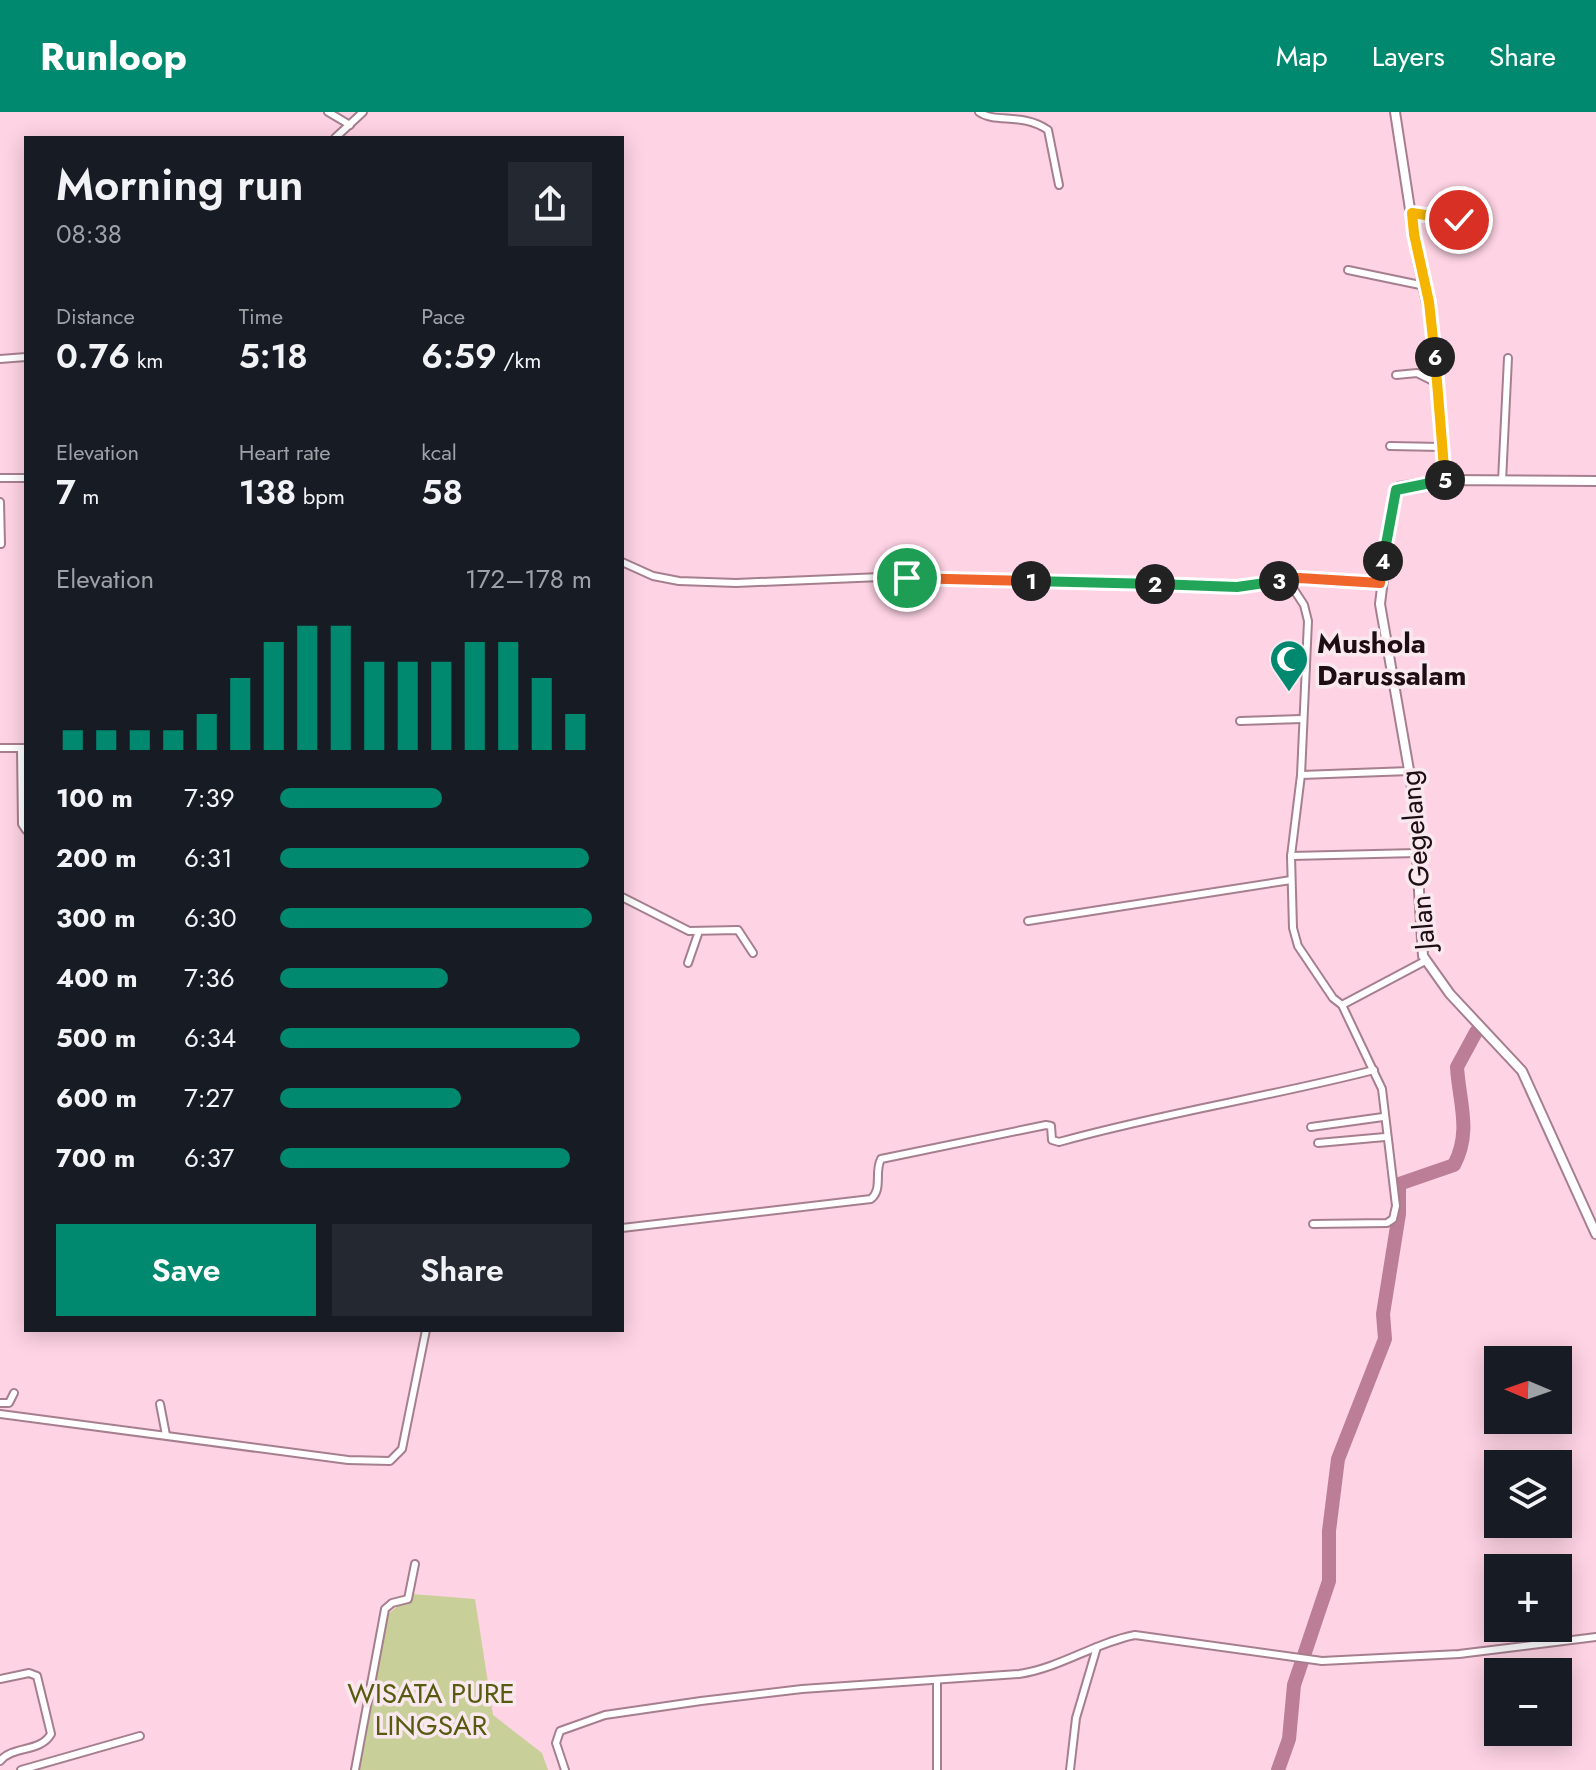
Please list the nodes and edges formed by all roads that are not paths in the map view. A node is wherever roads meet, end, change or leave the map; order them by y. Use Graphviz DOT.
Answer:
graph roads {
  1 [pos="328,112"];
  2 [pos="363,112"];
  3 [pos="979,112"];
  4 [pos="1395,112"];
  5 [pos="350,125"];
  6 [pos="337,136"];
  7 [pos="1059,185"];
  8 [pos="1412,213"];
  9 [pos="1474,224"];
  10 [pos="1348,270"];
  11 [pos="1425,286"];
  12 [pos="24,357"];
  13 [pos="1508,358"];
  14 [pos="0,359"];
  15 [pos="1396,375"];
  16 [pos="1437,383"];
  17 [pos="1390,446"];
  18 [pos="1442,447"];
  19 [pos="0,478"];
  20 [pos="24,478"];
  21 [pos="1445,480"];
  22 [pos="1502,481"];
  23 [pos="1596,481"];
  24 [pos="0,502"];
  25 [pos="1,544"];
  26 [pos="624,563"];
  27 [pos="1287,579"];
  28 [pos="1380,583"];
  29 [pos="1302,719"];
  30 [pos="1240,721"];
  31 [pos="0,748"];
  32 [pos="24,748"];
  33 [pos="1410,771"];
  34 [pos="1301,775"];
  35 [pos="24,827"];
  36 [pos="1417,853"];
  37 [pos="1291,856"];
  38 [pos="1291,880"];
  39 [pos="624,898"];
  40 [pos="1028,921"];
  41 [pos="698,934"];
  42 [pos="753,953"];
  43 [pos="1425,961"];
  44 [pos="688,963"];
  45 [pos="1342,1005"];
  46 [pos="1374,1070"];
  47 [pos="1383,1117"];
  48 [pos="1311,1127"];
  49 [pos="1385,1137"];
  50 [pos="1318,1143"];
  51 [pos="1313,1224"];
  52 [pos="624,1228"];
  53 [pos="1596,1234"];
  54 [pos="426,1332"];
  55 [pos="14,1393"];
  56 [pos="0,1403"];
  57 [pos="160,1404"];
  58 [pos="0,1414"];
  59 [pos="166,1435"];
  60 [pos="415,1564"];
  61 [pos="1596,1637"];
  62 [pos="1097,1647"];
  63 [pos="0,1679"];
  64 [pos="937,1681"];
  65 [pos="140,1736"];
  66 [pos="0,1761"];
  67 [pos="21,1770"];
  68 [pos="355,1770"];
  69 [pos="565,1770"];
  70 [pos="937,1770"];
  71 [pos="1070,1770"];
  1 -- 5 [label="street"];
  2 -- 5 [label="street"];
  3 -- 7 [label="street"];
  4 -- 8 [label="street"];
  5 -- 6 [label="street"];
  8 -- 9 [label="street"];
  8 -- 11 [label="street"];
  10 -- 11 [label="street"];
  11 -- 16 [label="street"];
  12 -- 14 [label="street"];
  13 -- 22 [label="street"];
  15 -- 16 [label="street"];
  16 -- 18 [label="street"];
  17 -- 18 [label="street"];
  18 -- 21 [label="street"];
  19 -- 20 [label="street"];
  21 -- 22 [label="street"];
  21 -- 28 [label="street, Jalan Gegelang"];
  22 -- 23 [label="street"];
  24 -- 25 [label="street"];
  26 -- 27 [label="street"];
  27 -- 28 [label="street"];
  27 -- 29 [label="street"];
  28 -- 33 [label="street, Jalan Gegelang"];
  29 -- 30 [label="street"];
  29 -- 34 [label="street"];
  31 -- 32 [label="street"];
  32 -- 35 [label="street"];
  33 -- 34 [label="street"];
  33 -- 36 [label="street, Jalan Gegelang"];
  34 -- 37 [label="street"];
  36 -- 37 [label="street"];
  36 -- 43 [label="street, Jalan Gegelang"];
  37 -- 38 [label="street"];
  38 -- 40 [label="street"];
  38 -- 45 [label="street"];
  39 -- 41 [label="street"];
  41 -- 42 [label="street"];
  41 -- 44 [label="street"];
  43 -- 45 [label="street"];
  43 -- 53 [label="street, Jalan Gegelang"];
  45 -- 46 [label="street"];
  46 -- 47 [label="street"];
  46 -- 52 [label="street"];
  47 -- 48 [label="street"];
  47 -- 49 [label="street"];
  49 -- 50 [label="street"];
  49 -- 51 [label="street"];
  54 -- 59 [label="street"];
  55 -- 56 [label="street"];
  57 -- 59 [label="street"];
  58 -- 59 [label="street"];
  60 -- 68 [label="street"];
  61 -- 62 [label="street"];
  62 -- 64 [label="street"];
  62 -- 71 [label="street"];
  63 -- 66 [label="street"];
  64 -- 69 [label="street"];
  64 -- 70 [label="street"];
  65 -- 67 [label="street"];
}
